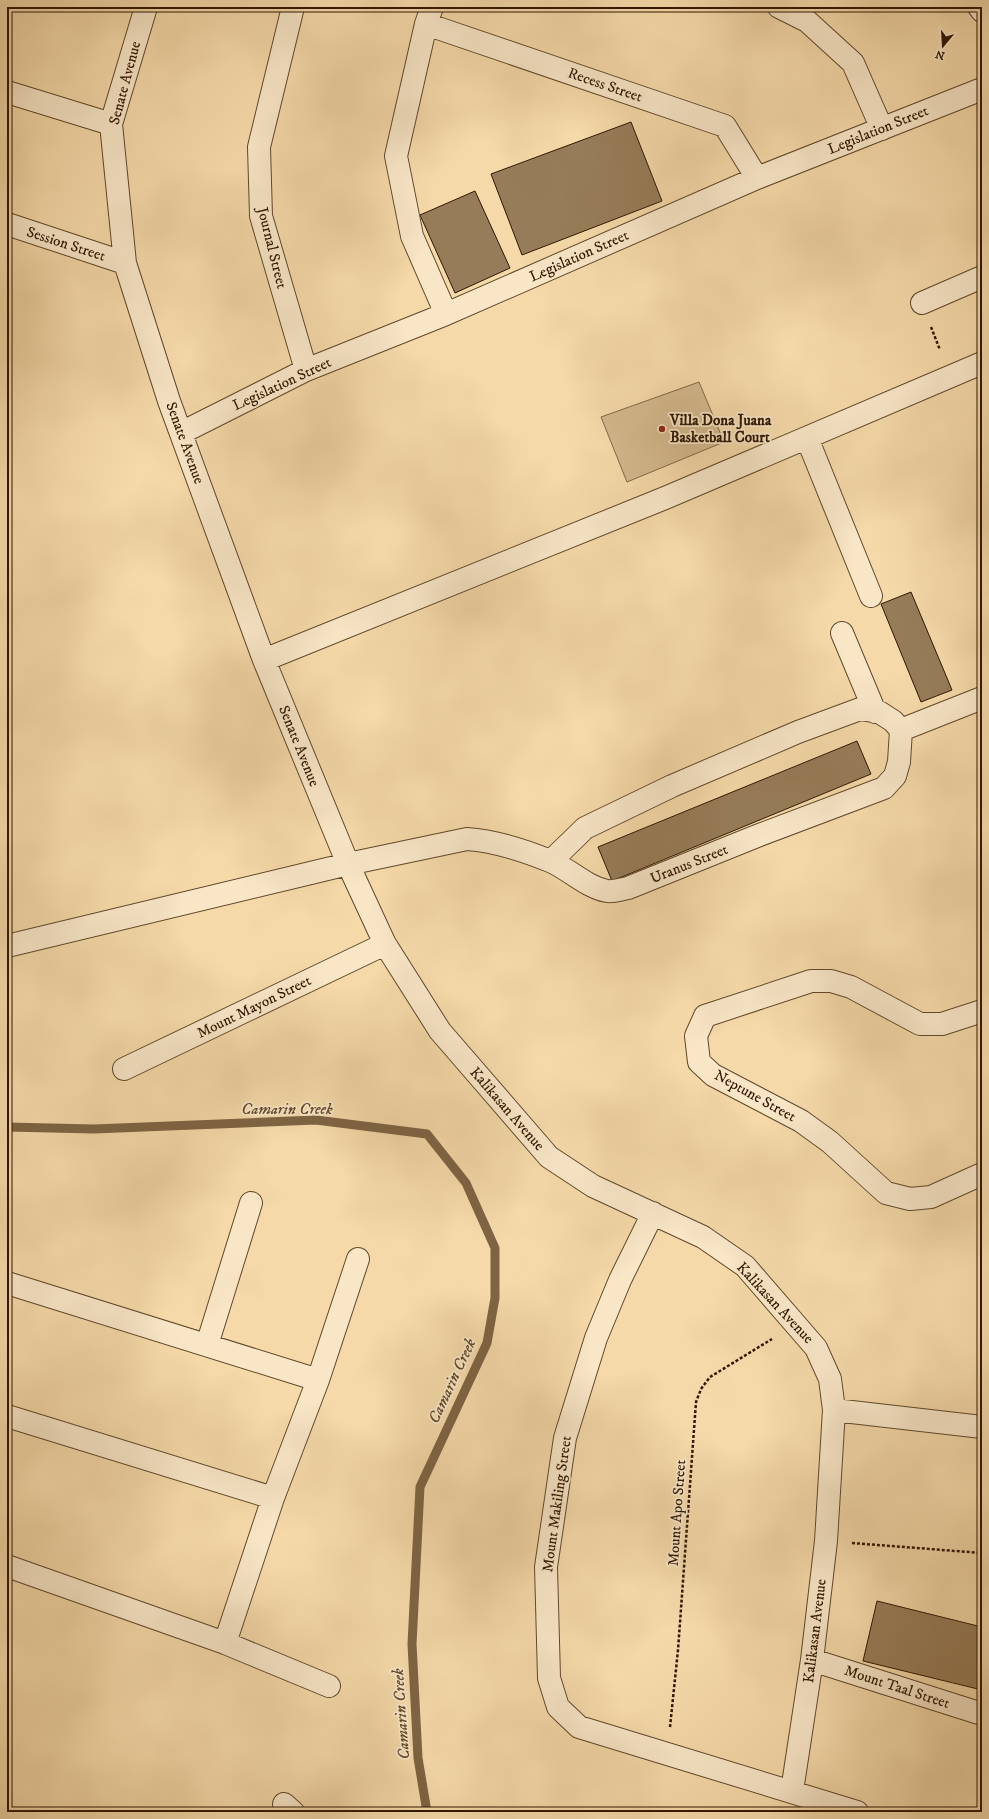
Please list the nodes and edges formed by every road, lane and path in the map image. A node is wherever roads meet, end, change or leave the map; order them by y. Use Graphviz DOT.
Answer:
graph roads {
  1 [pos="293,7"];
  2 [pos="779,7"];
  3 [pos="979,7"];
  4 [pos="142,8"];
  5 [pos="982,11"];
  6 [pos="429,16"];
  7 [pos="982,89"];
  8 [pos="7,92"];
  9 [pos="111,124"];
  10 [pos="882,129"];
  11 [pos="758,178"];
  12 [pos="7,224"];
  13 [pos="126,263"];
  14 [pos="982,277"];
  15 [pos="922,303"];
  16 [pos="446,314"];
  17 [pos="982,363"];
  18 [pos="306,370"];
  19 [pos="950,377"];
  20 [pos="181,433"];
  21 [pos="807,438"];
  22 [pos="871,596"];
  23 [pos="842,633"];
  24 [pos="264,660"];
  25 [pos="982,698"];
  26 [pos="875,712"];
  27 [pos="901,730"];
  28 [pos="551,861"];
  29 [pos="348,864"];
  30 [pos="385,944"];
  31 [pos="7,946"];
  32 [pos="982,1011"];
  33 [pos="124,1069"];
  34 [pos="982,1174"];
  35 [pos="251,1203"];
  36 [pos="653,1213"];
  37 [pos="358,1259"];
  38 [pos="7,1283"];
  39 [pos="796,1325"];
  40 [pos="207,1345"];
  41 [pos="318,1380"];
  42 [pos="834,1410"];
  43 [pos="7,1416"];
  44 [pos="982,1427"];
  45 [pos="273,1498"];
  46 [pos="826,1541"];
  47 [pos="982,1553"];
  48 [pos="7,1566"];
  49 [pos="225,1643"];
  50 [pos="812,1660"];
  51 [pos="329,1686"];
  52 [pos="982,1714"];
  53 [pos="667,1755"];
  54 [pos="792,1791"];
  55 [pos="857,1812"];
  1 -- 18 [label="street, Journal Street"];
  2 -- 10 [label="street"];
  3 -- 5 [label="street"];
  4 -- 9 [label="street, Senate Avenue"];
  6 -- 11 [label="street, Recess Street"];
  6 -- 16 [label="street"];
  7 -- 10 [label="street, Legislation Street"];
  8 -- 9 [label="street"];
  9 -- 13 [label="street, Senate Avenue"];
  10 -- 11 [label="street, Legislation Street"];
  11 -- 16 [label="street, Legislation Street"];
  12 -- 13 [label="street, Session Street"];
  13 -- 20 [label="street, Senate Avenue"];
  14 -- 15 [label="street"];
  15 -- 19 [label="path"];
  16 -- 18 [label="street, Legislation Street"];
  17 -- 19 [label="street"];
  18 -- 20 [label="street, Legislation Street"];
  19 -- 21 [label="street"];
  20 -- 24 [label="street, Senate Avenue"];
  21 -- 22 [label="street"];
  21 -- 24 [label="street"];
  23 -- 26 [label="street"];
  24 -- 29 [label="street, Senate Avenue"];
  25 -- 27 [label="street"];
  26 -- 27 [label="street"];
  26 -- 28 [label="street"];
  27 -- 28 [label="street, Uranus Street"];
  28 -- 29 [label="street, Uranus Street"];
  29 -- 30 [label="street, Kalikasan Avenue"];
  29 -- 31 [label="street, Uranus Street"];
  30 -- 33 [label="street, Mount Mayon Street"];
  30 -- 36 [label="street, Kalikasan Avenue"];
  32 -- 34 [label="street, Neptune Street"];
  35 -- 40 [label="street"];
  36 -- 39 [label="street, Kalikasan Avenue"];
  36 -- 53 [label="street, Mount Makiling Street"];
  37 -- 41 [label="street"];
  38 -- 40 [label="street"];
  39 -- 42 [label="street, Kalikasan Avenue"];
  39 -- 53 [label="path, Mount Apo Street"];
  40 -- 41 [label="street"];
  41 -- 45 [label="street"];
  42 -- 44 [label="street"];
  42 -- 46 [label="street, Kalikasan Avenue"];
  43 -- 45 [label="street"];
  45 -- 49 [label="street"];
  46 -- 47 [label="path"];
  46 -- 50 [label="street, Kalikasan Avenue"];
  48 -- 49 [label="street"];
  49 -- 51 [label="street"];
  50 -- 52 [label="street, Mount Taal Street"];
  50 -- 54 [label="street, Kalikasan Avenue"];
  53 -- 54 [label="street, Mount Makiling Street"];
  54 -- 55 [label="street, Mount Makiling Street"];
}
